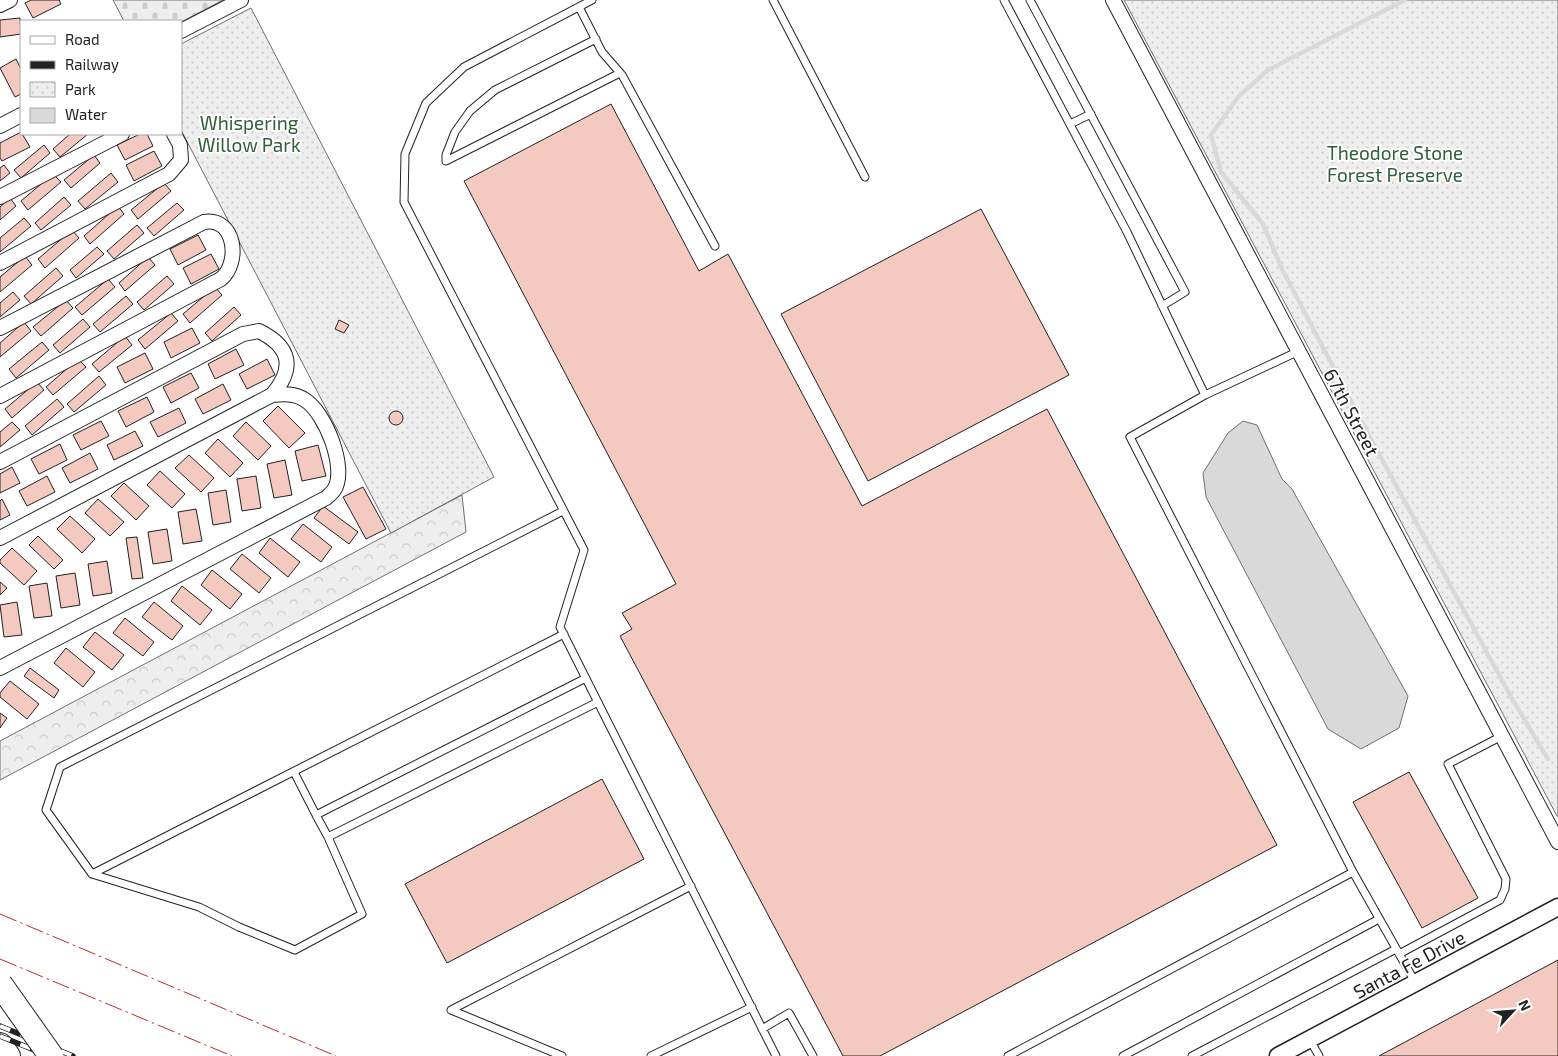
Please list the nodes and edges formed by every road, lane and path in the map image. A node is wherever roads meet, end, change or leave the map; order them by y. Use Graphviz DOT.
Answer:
graph roads {
  1 [pos="10,0"];
  2 [pos="240,0"];
  3 [pos="592,0"];
  4 [pos="772,0"];
  5 [pos="1004,0"];
  6 [pos="1030,0"];
  7 [pos="1113,0"];
  8 [pos="0,5"];
  9 [pos="579,7"];
  10 [pos="182,30"];
  11 [pos="596,39"];
  12 [pos="620,73"];
  13 [pos="1091,114"];
  14 [pos="20,115"];
  15 [pos="1070,124"];
  16 [pos="0,126"];
  17 [pos="120,135"];
  18 [pos="175,135"];
  19 [pos="865,178"];
  20 [pos="0,197"];
  21 [pos="715,246"];
  22 [pos="0,263"];
  23 [pos="1162,306"];
  24 [pos="0,328"];
  25 [pos="1298,351"];
  26 [pos="272,395"];
  27 [pos="1205,395"];
  28 [pos="0,396"];
  29 [pos="0,462"];
  30 [pos="563,510"];
  31 [pos="0,538"];
  32 [pos="564,634"];
  33 [pos="0,668"];
  34 [pos="586,678"];
  35 [pos="598,702"];
  36 [pos="1502,736"];
  37 [pos="294,772"];
  38 [pos="316,815"];
  39 [pos="328,837"];
  40 [pos="1558,842"];
  41 [pos="1353,872"];
  42 [pos="92,874"];
  43 [pos="691,886"];
  44 [pos="1558,907"];
  45 [pos="1379,919"];
  46 [pos="1397,951"];
  47 [pos="1415,983"];
  48 [pos="0,984"];
  49 [pos="752,1007"];
  50 [pos="762,1029"];
  51 [pos="1310,1039"];
  52 [pos="0,1045"];
  53 [pos="8,1056"];
  54 [pos="51,1056"];
  55 [pos="562,1056"];
  56 [pos="651,1056"];
  57 [pos="776,1056"];
  58 [pos="812,1056"];
  59 [pos="1008,1056"];
  60 [pos="1123,1056"];
  61 [pos="1192,1056"];
  62 [pos="1278,1056"];
  63 [pos="1318,1056"];
  1 -- 8 [label="street"];
  2 -- 10 [label="street"];
  3 -- 9 [label="lane"];
  4 -- 19 [label="lane"];
  5 -- 15 [label="lane"];
  6 -- 13 [label="lane"];
  7 -- 25 [label="street, 67th Street"];
  9 -- 11 [label="lane"];
  9 -- 30 [label="lane"];
  11 -- 12 [label="lane"];
  11 -- 12 [label="lane"];
  12 -- 21 [label="lane"];
  13 -- 15 [label="lane"];
  13 -- 23 [label="lane"];
  14 -- 16 [label="street"];
  15 -- 23 [label="lane"];
  17 -- 20 [label="street"];
  18 -- 22 [label="street"];
  23 -- 27 [label="lane"];
  24 -- 28 [label="street"];
  25 -- 27 [label="lane"];
  25 -- 36 [label="street, 67th Street"];
  26 -- 29 [label="street"];
  26 -- 31 [label="street"];
  26 -- 33 [label="street"];
  27 -- 41 [label="lane"];
  30 -- 32 [label="lane"];
  30 -- 42 [label="lane"];
  32 -- 34 [label="lane"];
  32 -- 37 [label="lane"];
  34 -- 35 [label="lane"];
  34 -- 38 [label="lane"];
  35 -- 39 [label="lane"];
  35 -- 43 [label="lane"];
  36 -- 40 [label="street, 67th Street"];
  36 -- 46 [label="lane"];
  37 -- 38 [label="lane"];
  37 -- 42 [label="lane"];
  38 -- 39 [label="lane"];
  39 -- 42 [label="lane"];
  41 -- 45 [label="lane"];
  41 -- 59 [label="lane"];
  43 -- 49 [label="lane"];
  43 -- 55 [label="lane"];
  44 -- 47 [label="street, Santa Fe Drive"];
  45 -- 46 [label="lane"];
  45 -- 60 [label="lane"];
  46 -- 47 [label="lane"];
  46 -- 61 [label="lane"];
  47 -- 51 [label="street, Santa Fe Drive"];
  48 -- 54 [label="highway, bridge"];
  49 -- 50 [label="lane"];
  49 -- 56 [label="lane"];
  50 -- 57 [label="lane"];
  50 -- 58 [label="lane"];
  51 -- 62 [label="street, Santa Fe Drive"];
  51 -- 63 [label="lane"];
  52 -- 53 [label="highway"];
}
